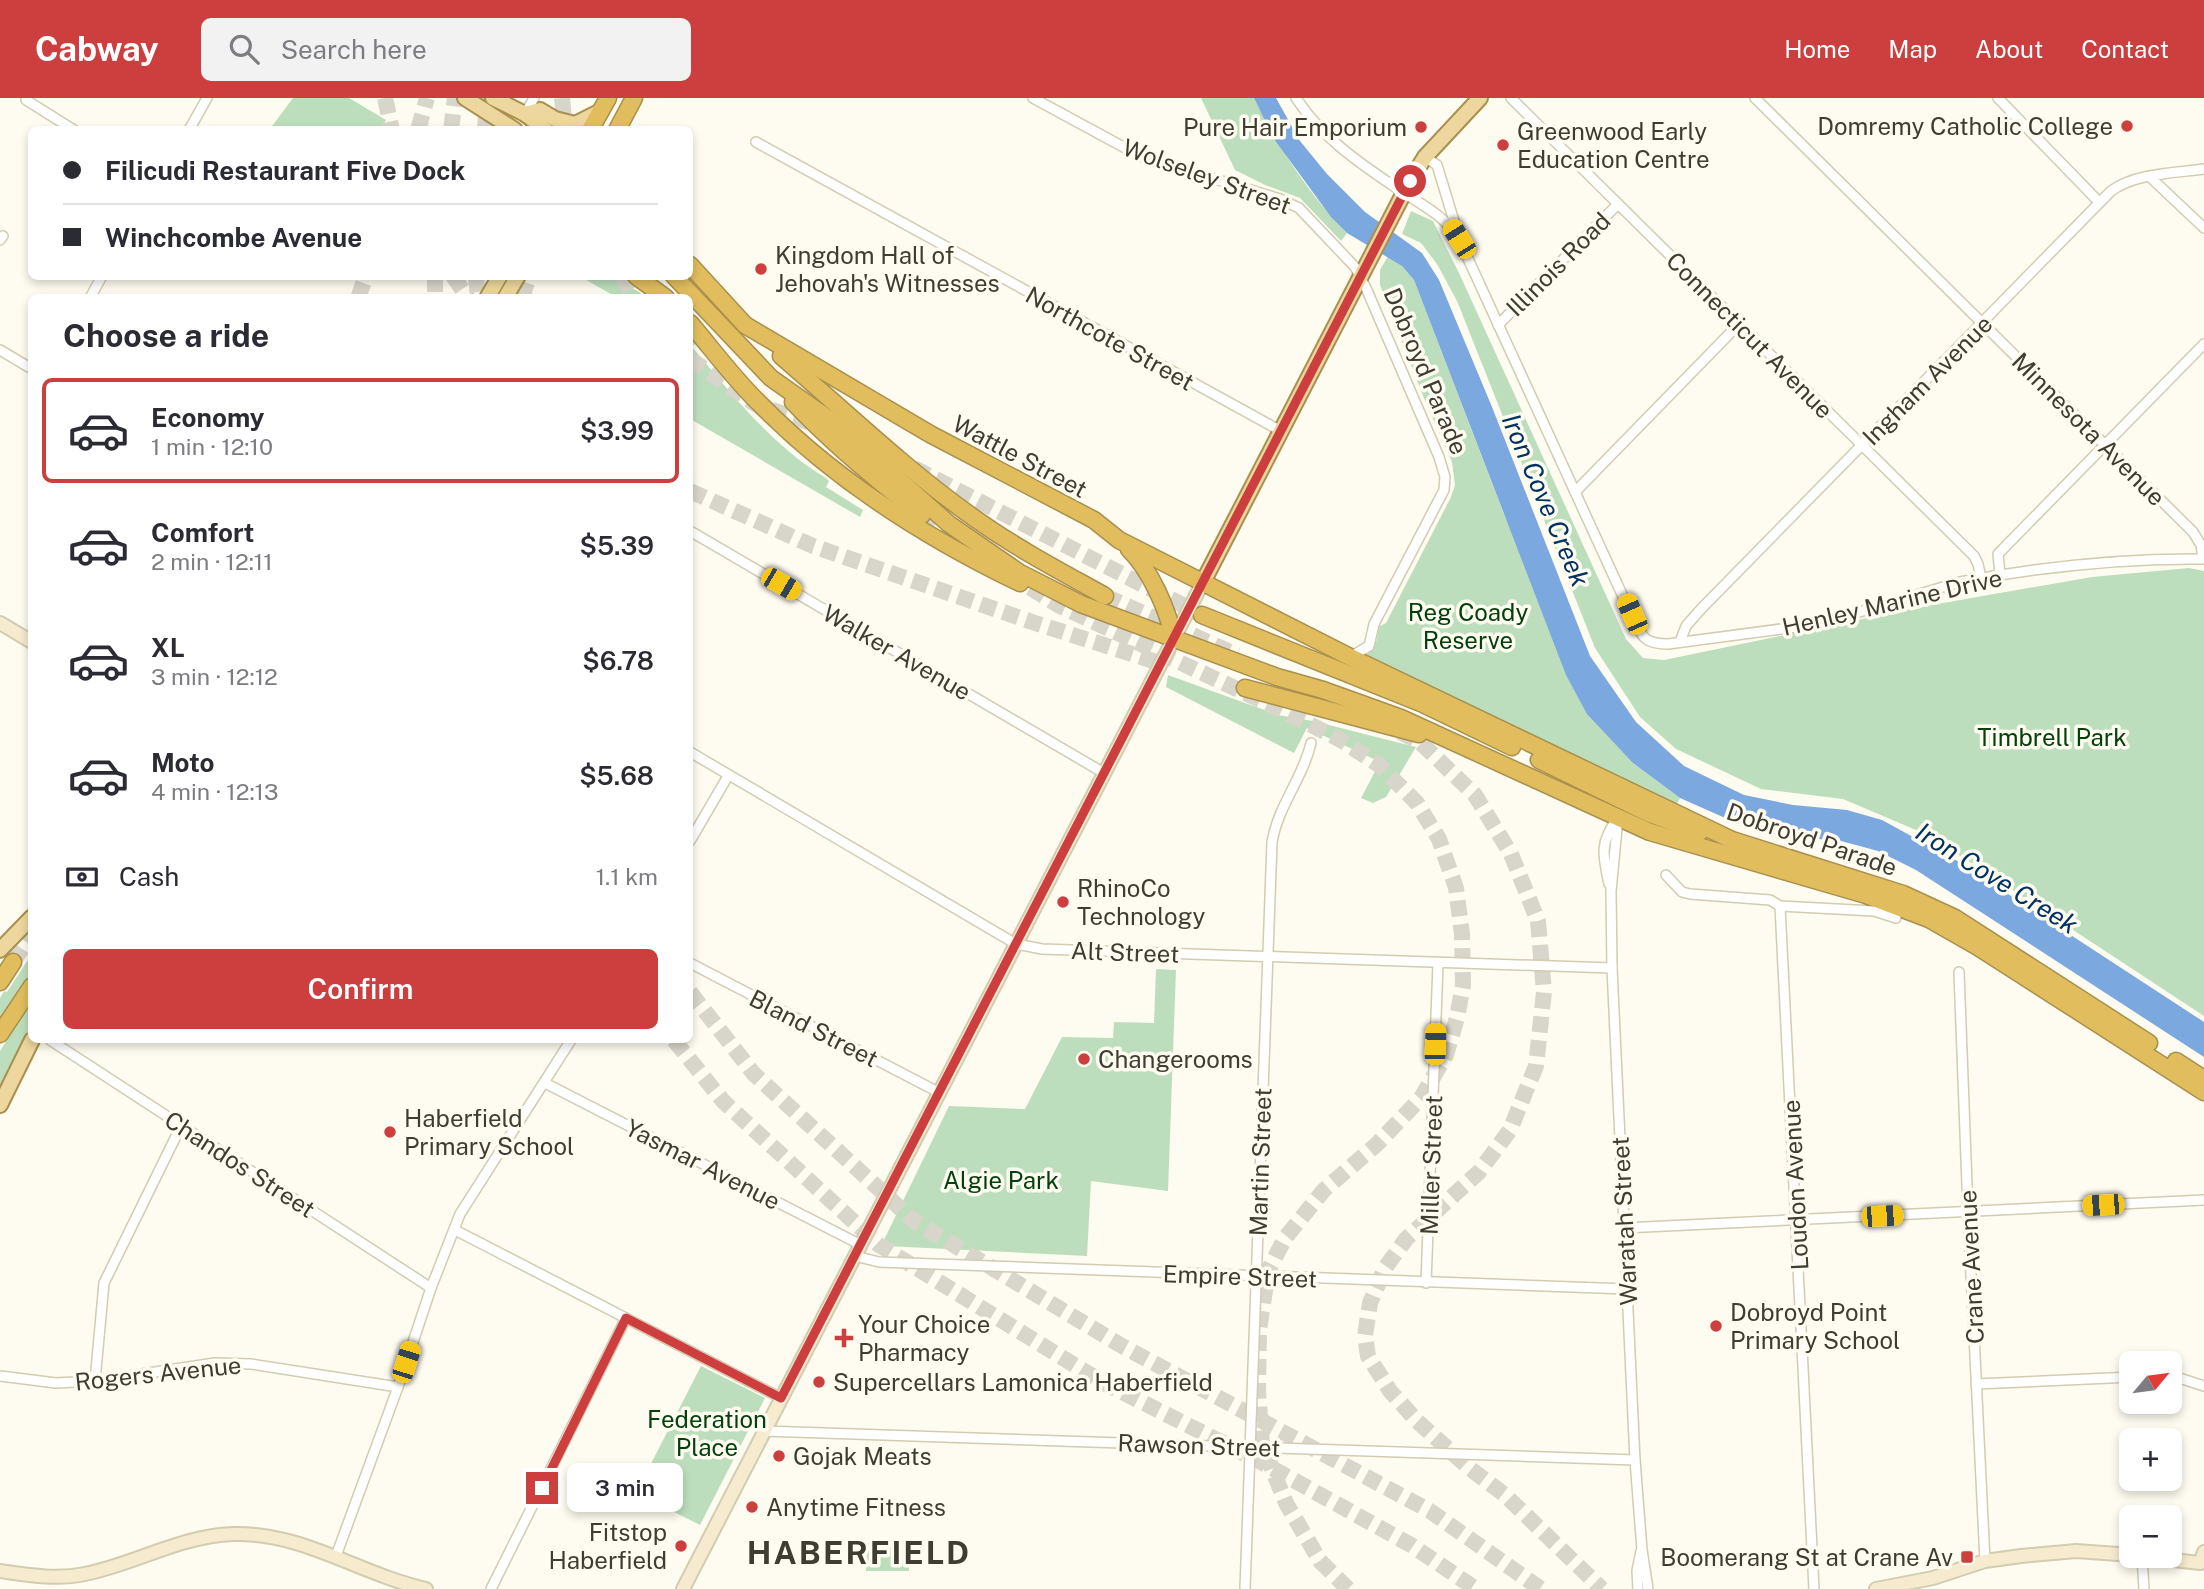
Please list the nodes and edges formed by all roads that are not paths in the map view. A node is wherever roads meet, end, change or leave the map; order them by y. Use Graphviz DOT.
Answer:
graph roads {
  1 [pos="207,98"];
  2 [pos="465,98"];
  3 [pos="493,98"];
  4 [pos="534,98"];
  5 [pos="634,98"];
  6 [pos="1033,98"];
  7 [pos="1296,98"];
  8 [pos="1511,98"];
  9 [pos="1755,98"];
  10 [pos="1998,98"];
  11 [pos="26,100"];
  12 [pos="1472,101"];
  13 [pos="604,105"];
  14 [pos="525,114"];
  15 [pos="68,126"];
  16 [pos="191,126"];
  17 [pos="508,126"];
  18 [pos="541,126"];
  19 [pos="592,126"];
  20 [pos="616,126"];
  21 [pos="756,142"];
  22 [pos="1425,157"];
  23 [pos="2204,169"];
  24 [pos="2150,177"];
  25 [pos="1404,193"];
  26 [pos="2099,202"];
  27 [pos="1618,204"];
  28 [pos="2204,228"];
  29 [pos="1459,239"];
  30 [pos="693,268"];
  31 [pos="1361,278"];
  32 [pos="641,280"];
  33 [pos="678,280"];
  34 [pos="661,294"];
  35 [pos="691,294"];
  36 [pos="693,296"];
  37 [pos="1983,323"];
  38 [pos="1739,324"];
  39 [pos="745,325"];
  40 [pos="1498,325"];
  41 [pos="693,327"];
  42 [pos="2204,345"];
  43 [pos="0,350"];
  44 [pos="28,367"];
  45 [pos="771,379"];
  46 [pos="1281,431"];
  47 [pos="1862,445"];
  48 [pos="2106,445"];
  49 [pos="1575,492"];
  50 [pos="922,515"];
  51 [pos="693,533"];
  52 [pos="1119,540"];
  53 [pos="2203,559"];
  54 [pos="2000,575"];
  55 [pos="1981,578"];
  56 [pos="1202,584"];
  57 [pos="1105,596"];
  58 [pos="1069,599"];
  59 [pos="1202,615"];
  60 [pos="0,623"];
  61 [pos="1174,638"];
  62 [pos="28,640"];
  63 [pos="1679,642"];
  64 [pos="1350,657"];
  65 [pos="1245,688"];
  66 [pos="1311,743"];
  67 [pos="1475,751"];
  68 [pos="693,754"];
  69 [pos="1104,773"];
  70 [pos="728,776"];
  71 [pos="1626,796"];
  72 [pos="1618,818"];
  73 [pos="693,836"];
  74 [pos="1666,875"];
  75 [pos="1780,906"];
  76 [pos="1896,918"];
  77 [pos="28,921"];
  78 [pos="1016,944"];
  79 [pos="0,950"];
  80 [pos="1268,957"];
  81 [pos="13,962"];
  82 [pos="1438,964"];
  83 [pos="693,965"];
  84 [pos="1612,968"];
  85 [pos="1959,972"];
  86 [pos="0,982"];
  87 [pos="28,992"];
  88 [pos="0,1034"];
  89 [pos="31,1043"];
  90 [pos="55,1043"];
  91 [pos="569,1043"];
  92 [pos="2204,1079"];
  93 [pos="545,1083"];
  94 [pos="2204,1092"];
  95 [pos="940,1093"];
  96 [pos="0,1105"];
  97 [pos="181,1126"];
  98 [pos="2204,1200"];
  99 [pos="1968,1212"];
  100 [pos="1797,1220"];
  101 [pos="1624,1228"];
  102 [pos="454,1230"];
  103 [pos="858,1250"];
  104 [pos="1256,1276"];
  105 [pos="1426,1283"];
  106 [pos="431,1288"];
  107 [pos="1627,1289"];
  108 [pos="626,1318"];
  109 [pos="0,1376"];
  110 [pos="2119,1378"];
  111 [pos="2182,1379"];
  112 [pos="95,1381"];
  113 [pos="1976,1384"];
  114 [pos="2204,1385"];
  115 [pos="398,1387"];
  116 [pos="781,1398"];
  117 [pos="764,1431"];
  118 [pos="1250,1447"];
  119 [pos="1635,1460"];
  120 [pos="1642,1550"];
  121 [pos="2119,1554"];
  122 [pos="336,1556"];
  123 [pos="2182,1559"];
  124 [pos="2203,1560"];
  125 [pos="1985,1561"];
  126 [pos="2141,1568"];
  127 [pos="0,1571"];
  128 [pos="426,1589"];
  129 [pos="491,1589"];
  130 [pos="683,1589"];
  131 [pos="1245,1589"];
  132 [pos="1638,1589"];
  133 [pos="1648,1589"];
  134 [pos="1814,1589"];
  135 [pos="1876,1589"];
  136 [pos="2144,1589"];
  1 -- 16 [label="street"];
  2 -- 17 [label="main road"];
  3 -- 14 [label="main road"];
  4 -- 14 [label="street"];
  5 -- 20 [label="highway"];
  6 -- 31 [label="street, Wolseley Street"];
  7 -- 25 [label="street, Henley Marine Drive"];
  8 -- 27 [label="street, Connecticut Avenue"];
  9 -- 37 [label="street, Minnesota Avenue"];
  10 -- 26 [label="street"];
  11 -- 15 [label="street"];
  12 -- 22 [label="main road"];
  13 -- 14 [label="main road"];
  13 -- 19 [label="highway"];
  14 -- 18 [label="main road"];
  21 -- 46 [label="street, Northcote Street"];
  22 -- 25 [label="main road"];
  22 -- 29 [label="street, Henley Marine Drive"];
  23 -- 24 [label="street, Ingham Avenue"];
  24 -- 26 [label="street, Ingham Avenue"];
  24 -- 28 [label="street"];
  25 -- 29 [label="street, Henley Marine Drive"];
  25 -- 31 [label="main road"];
  26 -- 37 [label="street, Ingham Avenue"];
  27 -- 38 [label="street, Connecticut Avenue"];
  27 -- 40 [label="street, Illinois Road"];
  29 -- 40 [label="street, Henley Marine Drive"];
  30 -- 39 [label="highway, Wattle Street"];
  31 -- 46 [label="main road"];
  31 -- 64 [label="street, Dobroyd Parade"];
  32 -- 34 [label="highway"];
  33 -- 35 [label="highway"];
  36 -- 45 [label="highway"];
  37 -- 47 [label="street, Ingham Avenue"];
  37 -- 48 [label="street, Minnesota Avenue"];
  38 -- 47 [label="street, Connecticut Avenue"];
  38 -- 49 [label="street"];
  39 -- 52 [label="highway, Wattle Street"];
  39 -- 57 [label="highway"];
  40 -- 49 [label="street, Henley Marine Drive"];
  41 -- 58 [label="highway"];
  42 -- 48 [label="street"];
  43 -- 44 [label="street"];
  45 -- 50 [label="highway"];
  45 -- 58 [label="highway"];
  46 -- 56 [label="main road"];
  47 -- 55 [label="street, Connecticut Avenue"];
  47 -- 63 [label="street, Ingham Avenue"];
  48 -- 53 [label="street, Minnesota Avenue"];
  48 -- 54 [label="street"];
  49 -- 63 [label="street, Henley Marine Drive"];
  51 -- 69 [label="street, Walker Avenue"];
  52 -- 56 [label="highway, Wattle Street"];
  52 -- 61 [label="highway"];
  53 -- 54 [label="street, Henley Marine Drive"];
  54 -- 55 [label="street, Henley Marine Drive"];
  55 -- 63 [label="street, Henley Marine Drive"];
  56 -- 61 [label="main road"];
  56 -- 64 [label="highway, Wattle Street"];
  58 -- 61 [label="highway"];
  59 -- 71 [label="highway"];
  60 -- 62 [label="main road"];
  61 -- 67 [label="highway, Dobroyd Parade"];
  61 -- 69 [label="main road"];
  64 -- 71 [label="highway, Dobroyd Parade"];
  65 -- 67 [label="highway"];
  66 -- 80 [label="street, Martin Street"];
  67 -- 72 [label="highway, Dobroyd Parade"];
  68 -- 70 [label="street, Alt Street"];
  69 -- 78 [label="main road"];
  70 -- 73 [label="street"];
  70 -- 78 [label="street, Alt Street"];
  71 -- 72 [label="street, Waratah Street"];
  71 -- 92 [label="highway, Dobroyd Parade"];
  72 -- 84 [label="street, Waratah Street"];
  72 -- 94 [label="highway, Dobroyd Parade"];
  74 -- 75 [label="street, Dobroyd Parade"];
  75 -- 76 [label="street, Dobroyd Parade"];
  75 -- 100 [label="street, Loudon Avenue"];
  77 -- 79 [label="main road"];
  78 -- 80 [label="street, Alt Street"];
  78 -- 95 [label="main road"];
  80 -- 82 [label="street, Alt Street"];
  80 -- 104 [label="street, Martin Street"];
  81 -- 86 [label="highway"];
  82 -- 84 [label="street, Alt Street"];
  82 -- 105 [label="street, Miller Street"];
  83 -- 95 [label="street, Bland Street"];
  84 -- 101 [label="street, Waratah Street"];
  85 -- 99 [label="street, Crane Avenue"];
  87 -- 88 [label="highway"];
  89 -- 96 [label="main road"];
  90 -- 97 [label="street, Chandos Street"];
  91 -- 93 [label="street"];
  93 -- 102 [label="street"];
  93 -- 103 [label="street, Yasmar Avenue"];
  95 -- 103 [label="main road"];
  97 -- 106 [label="street, Chandos Street"];
  97 -- 112 [label="street"];
  98 -- 99 [label="street"];
  99 -- 100 [label="street"];
  99 -- 113 [label="street, Crane Avenue"];
  100 -- 101 [label="street"];
  100 -- 134 [label="street, Loudon Avenue"];
  101 -- 107 [label="street, Waratah Street"];
  102 -- 106 [label="street"];
  102 -- 108 [label="street"];
  103 -- 104 [label="street, Empire Street"];
  103 -- 116 [label="main road"];
  104 -- 105 [label="street, Empire Street"];
  104 -- 118 [label="street, Martin Street"];
  105 -- 107 [label="street, Empire Street"];
  106 -- 115 [label="street"];
  107 -- 119 [label="street, Waratah Street"];
  108 -- 116 [label="street"];
  108 -- 129 [label="street"];
  109 -- 112 [label="street, Rogers Avenue"];
  110 -- 113 [label="street"];
  111 -- 114 [label="street"];
  112 -- 115 [label="street, Rogers Avenue"];
  113 -- 125 [label="street, Crane Avenue"];
  115 -- 122 [label="street"];
  116 -- 117 [label="main road"];
  117 -- 118 [label="street, Rawson Street"];
  117 -- 130 [label="main road"];
  118 -- 119 [label="street, Rawson Street"];
  118 -- 131 [label="street, Martin Street"];
  119 -- 120 [label="street, Waratah Street"];
  120 -- 132 [label="street, Waratah Street"];
  120 -- 133 [label="street, Waratah Street"];
  121 -- 125 [label="main road"];
  122 -- 127 [label="main road"];
  122 -- 128 [label="main road"];
  123 -- 124 [label="main road"];
  125 -- 135 [label="main road"];
  126 -- 136 [label="street"];
}
